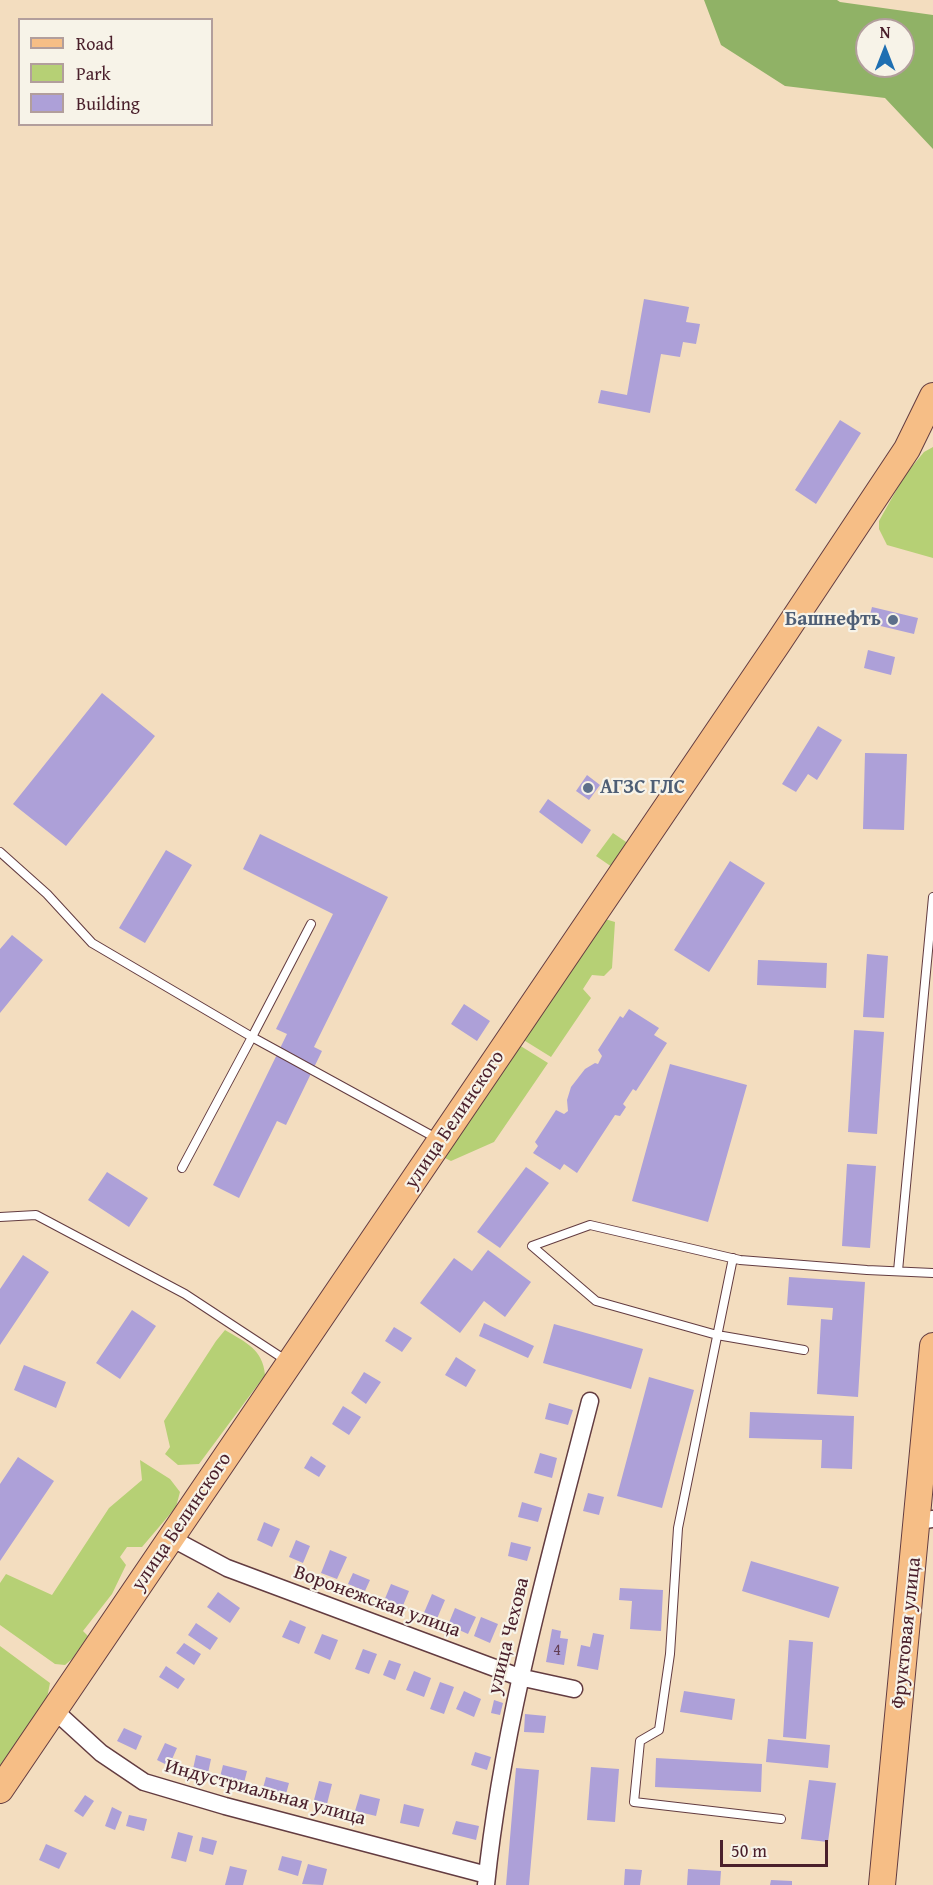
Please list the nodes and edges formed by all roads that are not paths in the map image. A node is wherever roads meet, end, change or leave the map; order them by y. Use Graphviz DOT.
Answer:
graph roads {
  1 [pos="933,396"];
  2 [pos="924,437"];
  3 [pos="0,852"];
  4 [pos="933,897"];
  5 [pos="311,924"];
  6 [pos="252,1037"];
  7 [pos="441,1140"];
  8 [pos="182,1168"];
  9 [pos="0,1217"];
  10 [pos="733,1258"];
  11 [pos="898,1271"];
  12 [pos="933,1273"];
  13 [pos="717,1335"];
  14 [pos="933,1346"];
  15 [pos="804,1350"];
  16 [pos="290,1363"];
  17 [pos="590,1401"];
  18 [pos="929,1452"];
  19 [pos="925,1520"];
  20 [pos="171,1538"];
  21 [pos="519,1677"];
  22 [pos="574,1689"];
  23 [pos="54,1710"];
  24 [pos="0,1790"];
  25 [pos="781,1819"];
  26 [pos="486,1880"];
  27 [pos="882,1885"];
  1 -- 2 [label="main road, улица Белинского"];
  2 -- 7 [label="main road, улица Белинского"];
  3 -- 6 [label="lane"];
  4 -- 11 [label="lane"];
  5 -- 6 [label="lane"];
  6 -- 7 [label="lane"];
  6 -- 8 [label="lane"];
  7 -- 16 [label="main road, улица Белинского"];
  9 -- 16 [label="lane"];
  10 -- 11 [label="lane"];
  10 -- 13 [label="lane"];
  10 -- 13 [label="lane"];
  11 -- 12 [label="lane"];
  13 -- 15 [label="lane"];
  13 -- 25 [label="lane"];
  14 -- 18 [label="main road, Фруктовая улица"];
  16 -- 20 [label="main road, улица Белинского"];
  17 -- 21 [label="street, улица Чехова"];
  18 -- 19 [label="main road, Фруктовая улица"];
  19 -- 27 [label="main road, Фруктовая улица"];
  20 -- 21 [label="street, Воронежская улица"];
  20 -- 23 [label="main road, улица Белинского"];
  21 -- 22 [label="street, Воронежская улица"];
  21 -- 26 [label="street, улица Чехова"];
  23 -- 24 [label="main road, улица Белинского"];
  23 -- 26 [label="street, Индустриальная улица"];
}
